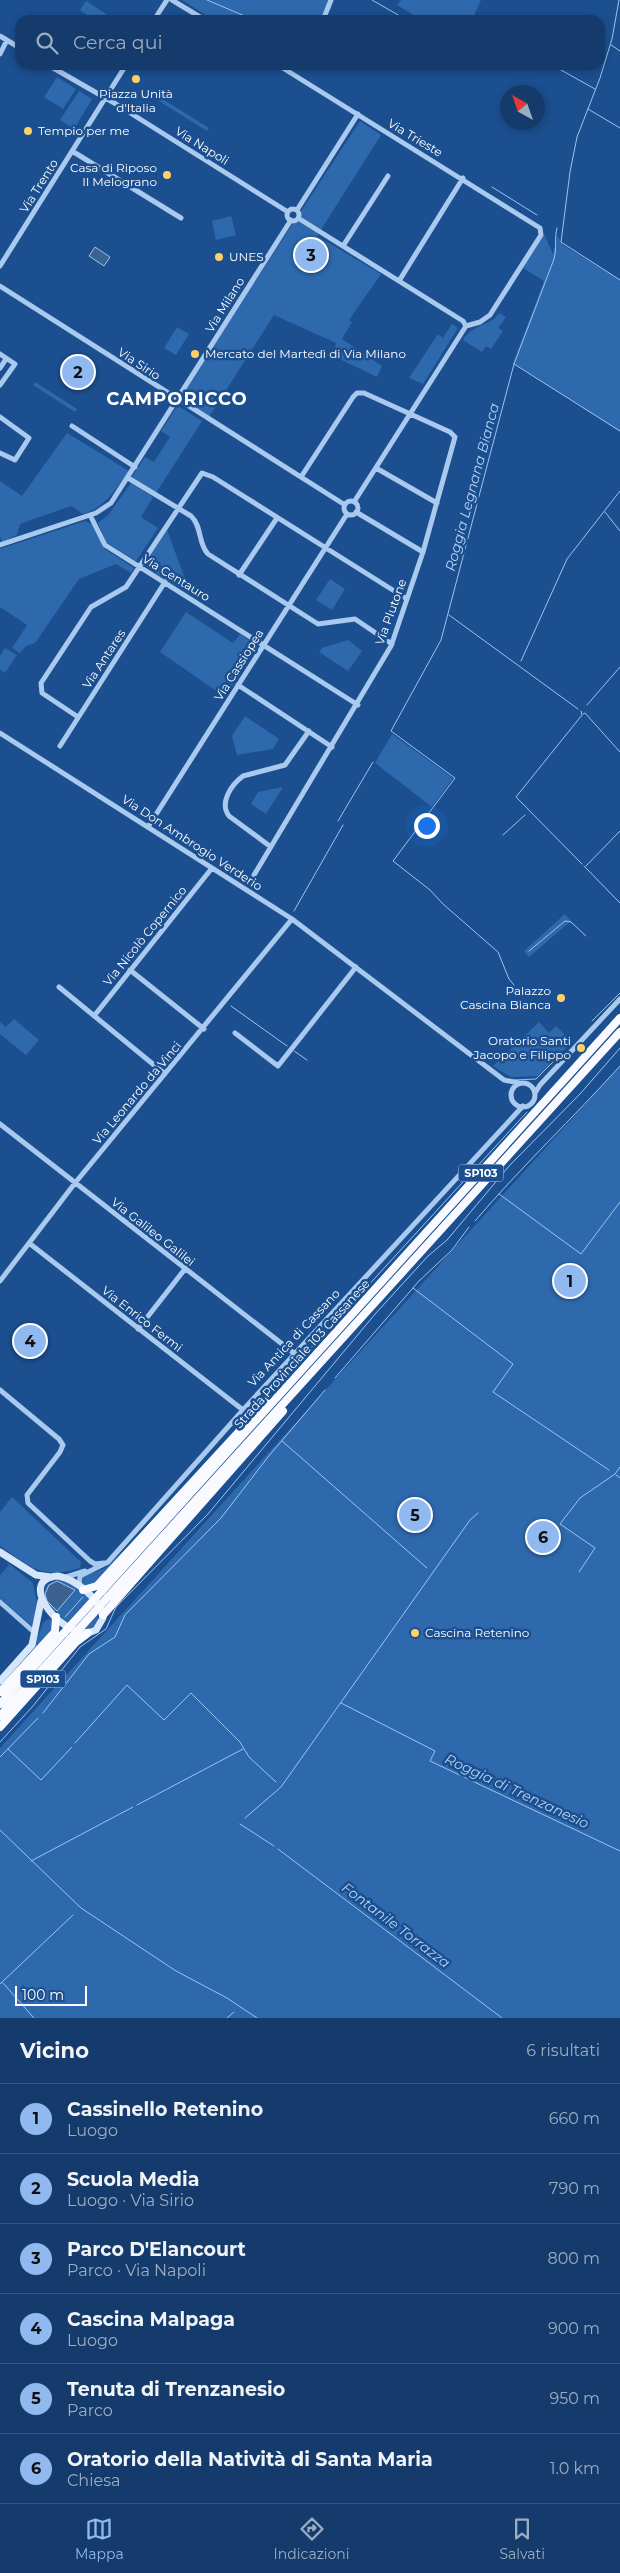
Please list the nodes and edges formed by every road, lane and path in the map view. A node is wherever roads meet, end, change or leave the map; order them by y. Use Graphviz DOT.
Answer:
graph roads {
  1 [pos="167,0"];
  2 [pos="172,0"];
  3 [pos="331,0"];
  4 [pos="157,15"];
  5 [pos="196,15"];
  6 [pos="325,15"];
  7 [pos="0,36"];
  8 [pos="7,40"];
  9 [pos="15,45"];
  10 [pos="0,54"];
  11 [pos="56,70"];
  12 [pos="123,70"];
  13 [pos="286,70"];
  14 [pos="104,98"];
  15 [pos="358,114"];
  16 [pos="72,151"];
  17 [pos="388,176"];
  18 [pos="463,178"];
  19 [pos="297,210"];
  20 [pos="288,212"];
  21 [pos="181,218"];
  22 [pos="298,218"];
  23 [pos="290,220"];
  24 [pos="343,246"];
  25 [pos="0,266"];
  26 [pos="399,281"];
  27 [pos="0,286"];
  28 [pos="466,326"];
  29 [pos="0,354"];
  30 [pos="6,358"];
  31 [pos="0,368"];
  32 [pos="0,385"];
  33 [pos="177,400"];
  34 [pos="410,414"];
  35 [pos="0,417"];
  36 [pos="72,426"];
  37 [pos="0,453"];
  38 [pos="135,467"];
  39 [pos="376,468"];
  40 [pos="301,477"];
  41 [pos="128,478"];
  42 [pos="354,502"];
  43 [pos="437,503"];
  44 [pos="345,504"];
  45 [pos="178,508"];
  46 [pos="356,512"];
  47 [pos="347,514"];
  48 [pos="90,515"];
  49 [pos="277,518"];
  50 [pos="0,545"];
  51 [pos="326,547"];
  52 [pos="423,552"];
  53 [pos="140,567"];
  54 [pos="239,576"];
  55 [pos="164,582"];
  56 [pos="407,599"];
  57 [pos="288,607"];
  58 [pos="392,644"];
  59 [pos="263,645"];
  60 [pos="238,685"];
  61 [pos="358,705"];
  62 [pos="78,717"];
  63 [pos="309,731"];
  64 [pos="0,733"];
  65 [pos="60,746"];
  66 [pos="332,747"];
  67 [pos="148,827"];
  68 [pos="271,847"];
  69 [pos="212,868"];
  70 [pos="254,875"];
  71 [pos="292,919"];
  72 [pos="356,967"];
  73 [pos="130,970"];
  74 [pos="59,987"];
  75 [pos="620,999"];
  76 [pos="94,1016"];
  77 [pos="620,1018"];
  78 [pos="204,1029"];
  79 [pos="235,1033"];
  80 [pos="620,1034"];
  81 [pos="556,1070"];
  82 [pos="165,1074"];
  83 [pos="504,1080"];
  84 [pos="520,1083"];
  85 [pos="530,1085"];
  86 [pos="511,1093"];
  87 [pos="535,1093"];
  88 [pos="514,1103"];
  89 [pos="524,1106"];
  90 [pos="510,1119"];
  91 [pos="0,1124"];
  92 [pos="74,1184"];
  93 [pos="29,1243"];
  94 [pos="185,1269"];
  95 [pos="0,1281"];
  96 [pos="361,1318"];
  97 [pos="345,1323"];
  98 [pos="138,1329"];
  99 [pos="295,1354"];
  100 [pos="0,1390"];
  101 [pos="243,1410"];
  102 [pos="0,1552"];
  103 [pos="90,1561"];
  104 [pos="108,1562"];
  105 [pos="92,1570"];
  106 [pos="31,1572"];
  107 [pos="52,1577"];
  108 [pos="63,1578"];
  109 [pos="81,1588"];
  110 [pos="105,1594"];
  111 [pos="40,1597"];
  112 [pos="0,1602"];
  113 [pos="54,1615"];
  114 [pos="103,1615"];
  115 [pos="37,1624"];
  116 [pos="88,1633"];
  117 [pos="36,1634"];
  118 [pos="67,1636"];
  119 [pos="0,1681"];
  120 [pos="0,1692"];
  121 [pos="0,1704"];
  122 [pos="0,1716"];
  123 [pos="0,1727"];
  1 -- 4 [label="street"];
  2 -- 5 [label="street"];
  3 -- 6 [label="street"];
  7 -- 8 [label="street"];
  8 -- 9 [label="street"];
  8 -- 10 [label="street"];
  11 -- 14 [label="street, Via Napoli"];
  12 -- 14 [label="street, Via Trento"];
  13 -- 15 [label="street, Via Trieste"];
  14 -- 16 [label="street, Via Trento"];
  14 -- 20 [label="street, Via Napoli"];
  15 -- 18 [label="street, Via Trieste"];
  15 -- 19 [label="street"];
  16 -- 21 [label="street"];
  16 -- 25 [label="street, Via Trento"];
  17 -- 24 [label="street"];
  18 -- 26 [label="street"];
  18 -- 28 [label="street, Via Trieste"];
  19 -- 20 [label="street"];
  19 -- 22 [label="street"];
  20 -- 23 [label="street"];
  22 -- 23 [label="street"];
  22 -- 24 [label="street"];
  23 -- 33 [label="street, Via Milano"];
  24 -- 26 [label="street"];
  26 -- 28 [label="street"];
  27 -- 33 [label="street, Via Sirio"];
  28 -- 34 [label="street"];
  29 -- 30 [label="street"];
  30 -- 31 [label="street"];
  30 -- 32 [label="street"];
  33 -- 38 [label="street, Via Milano"];
  33 -- 40 [label="street, Via Sirio"];
  34 -- 39 [label="street"];
  34 -- 40 [label="street"];
  34 -- 43 [label="street, Via Plutone"];
  35 -- 37 [label="street"];
  36 -- 38 [label="street"];
  38 -- 41 [label="street, Via Milano"];
  39 -- 42 [label="street"];
  39 -- 43 [label="street"];
  40 -- 44 [label="street, Via Sirio"];
  41 -- 45 [label="street"];
  41 -- 48 [label="street, Via Milano"];
  42 -- 44 [label="street"];
  42 -- 46 [label="street"];
  43 -- 52 [label="street, Via Plutone"];
  44 -- 47 [label="street"];
  45 -- 49 [label="street"];
  45 -- 53 [label="street"];
  45 -- 54 [label="street"];
  46 -- 47 [label="street"];
  46 -- 52 [label="street"];
  47 -- 51 [label="street, Via Cassiopea"];
  48 -- 50 [label="street, Via Milano"];
  48 -- 53 [label="street, Via Centauro"];
  49 -- 51 [label="street"];
  49 -- 54 [label="street"];
  51 -- 56 [label="street"];
  51 -- 57 [label="street, Via Cassiopea"];
  52 -- 56 [label="street, Via Plutone"];
  53 -- 55 [label="street, Via Centauro"];
  53 -- 62 [label="street"];
  54 -- 57 [label="street"];
  55 -- 59 [label="street, Via Centauro"];
  55 -- 62 [label="street, Via Antares"];
  56 -- 58 [label="street, Via Plutone"];
  57 -- 58 [label="street"];
  57 -- 59 [label="street, Via Cassiopea"];
  58 -- 61 [label="street, Via Plutone"];
  59 -- 60 [label="street, Via Cassiopea"];
  59 -- 61 [label="street, Via Centauro"];
  60 -- 63 [label="street"];
  60 -- 67 [label="street, Via Cassiopea"];
  61 -- 66 [label="street, Via Plutone"];
  62 -- 65 [label="street, Via Antares"];
  63 -- 66 [label="street"];
  63 -- 68 [label="street"];
  64 -- 67 [label="street, Via Don Ambrogio Verderio"];
  66 -- 68 [label="street, Via Plutone"];
  67 -- 69 [label="street, Via Don Ambrogio Verderio"];
  68 -- 70 [label="street, Via Plutone"];
  69 -- 71 [label="street, Via Don Ambrogio Verderio"];
  69 -- 73 [label="street, Via Nicolò Copernico"];
  71 -- 72 [label="street, Via Don Ambrogio Verderio"];
  71 -- 78 [label="street, Via Leonardo da Vinci"];
  72 -- 79 [label="street"];
  72 -- 83 [label="street, Via Don Ambrogio Verderio"];
  73 -- 76 [label="street, Via Nicolò Copernico"];
  73 -- 78 [label="street"];
  74 -- 76 [label="street"];
  75 -- 81 [label="street"];
  76 -- 82 [label="street"];
  77 -- 97 [label="highway, Strada Provinciale 103 Cassanese / SP103"];
  78 -- 82 [label="street, Via Leonardo da Vinci"];
  80 -- 96 [label="highway, Strada Provinciale 103 Cassanese / SP103"];
  81 -- 85 [label="street"];
  81 -- 87 [label="street"];
  82 -- 92 [label="street, Via Leonardo da Vinci"];
  83 -- 84 [label="street"];
  83 -- 86 [label="street"];
  84 -- 85 [label="street"];
  84 -- 86 [label="street"];
  85 -- 87 [label="street"];
  86 -- 88 [label="street"];
  87 -- 89 [label="street"];
  88 -- 89 [label="street"];
  88 -- 90 [label="street"];
  89 -- 90 [label="street, Via Antica di Cassano"];
  90 -- 99 [label="street, Via Antica di Cassano"];
  91 -- 92 [label="street, Via Galileo Galilei"];
  92 -- 93 [label="street, Via Leonardo da Vinci"];
  92 -- 94 [label="street, Via Galileo Galilei"];
  93 -- 95 [label="street, Via Leonardo da Vinci"];
  93 -- 98 [label="street, Via Enrico Fermi"];
  94 -- 98 [label="street"];
  94 -- 99 [label="street, Via Galileo Galilei"];
  96 -- 110 [label="highway, Strada Provinciale 103 Cassanese / SP103"];
  96 -- 114 [label="highway, SP103"];
  97 -- 109 [label="highway, SP103"];
  97 -- 110 [label="highway, Strada Provinciale 103 Cassanese / SP103"];
  98 -- 101 [label="street, Via Enrico Fermi"];
  99 -- 101 [label="street, Via Antica di Cassano"];
  100 -- 103 [label="street"];
  101 -- 104 [label="street, Via Antica di Cassano"];
  102 -- 106 [label="main road"];
  103 -- 104 [label="street"];
  103 -- 105 [label="street"];
  104 -- 105 [label="street, Via Antica di Cassano"];
  105 -- 108 [label="street, Via Antica di Cassano"];
  105 -- 109 [label="street, Via Antica di Cassano"];
  106 -- 107 [label="main road"];
  106 -- 111 [label="main road"];
  107 -- 108 [label="main road"];
  107 -- 111 [label="main road"];
  108 -- 109 [label="main road"];
  109 -- 114 [label="main road"];
  110 -- 118 [label="highway, Strada Provinciale 103 Cassanese / SP103, bridge"];
  111 -- 113 [label="main road"];
  111 -- 115 [label="main road"];
  112 -- 117 [label="street"];
  113 -- 115 [label="main road"];
  113 -- 116 [label="main road"];
  113 -- 120 [label="highway, SP103"];
  114 -- 116 [label="main road"];
  115 -- 117 [label="main road"];
  116 -- 123 [label="highway, SP103"];
  117 -- 119 [label="main road"];
  118 -- 121 [label="highway, Strada Provinciale 103 Cassanese / SP103"];
  118 -- 122 [label="highway, Strada Provinciale 103 Cassanese / SP103"];
}
